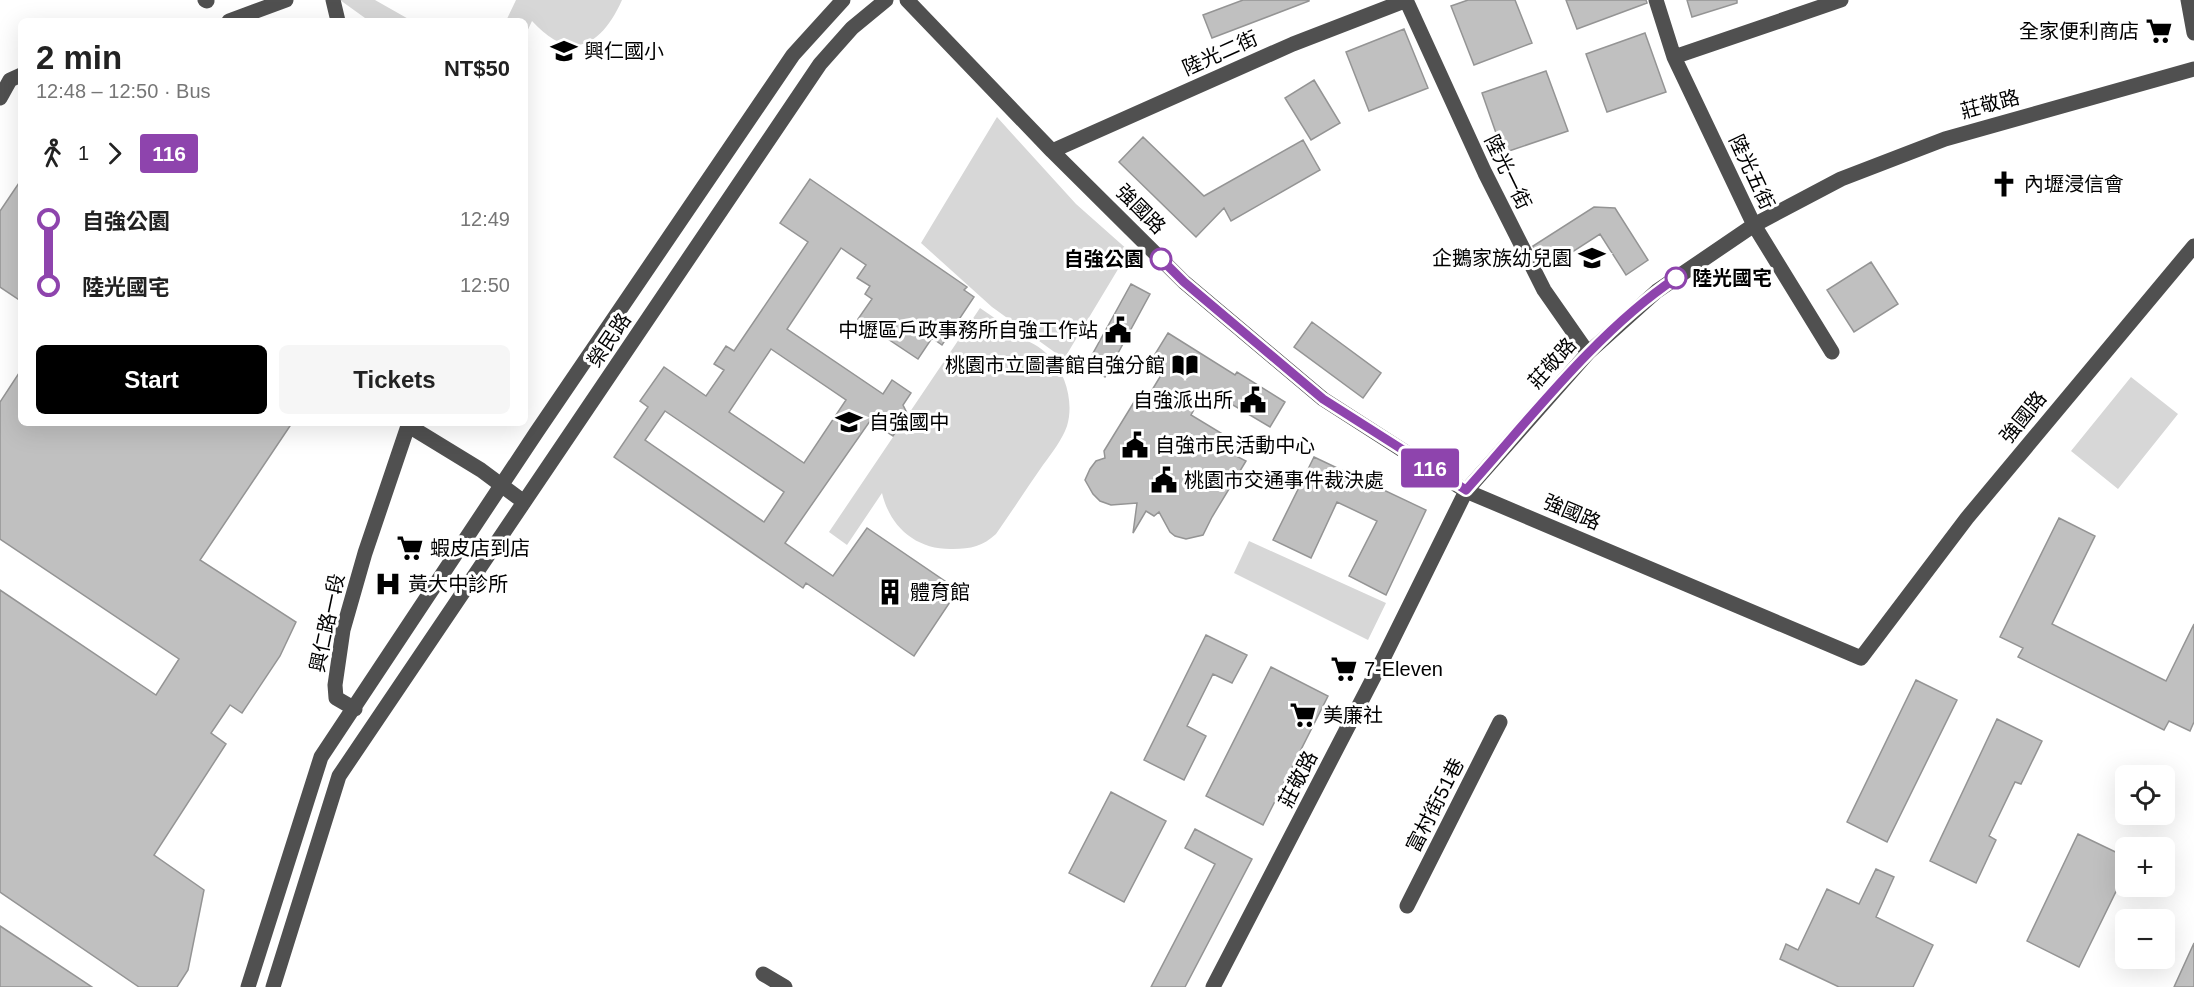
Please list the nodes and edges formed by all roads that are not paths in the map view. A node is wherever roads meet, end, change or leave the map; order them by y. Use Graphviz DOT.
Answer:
graph roads {
  1 [pos="286,0"];
  2 [pos="333,0"];
  3 [pos="843,0"];
  4 [pos="886,0"];
  5 [pos="907,0"];
  6 [pos="1407,0"];
  7 [pos="1656,0"];
  8 [pos="1841,0"];
  9 [pos="2188,0"];
  10 [pos="237,18"];
  11 [pos="337,18"];
  12 [pos="2194,33"];
  13 [pos="1674,57"];
  14 [pos="2194,69"];
  15 [pos="18,76"];
  16 [pos="0,98"];
  17 [pos="1052,151"];
  18 [pos="1754,225"];
  19 [pos="2194,246"];
  20 [pos="1832,352"];
  21 [pos="1588,353"];
  22 [pos="409,426"];
  23 [pos="411,426"];
  24 [pos="501,485"];
  25 [pos="1466,490"];
  26 [pos="524,502"];
  27 [pos="355,709"];
  28 [pos="1500,722"];
  29 [pos="1407,906"];
  30 [pos="762,974"];
  31 [pos="248,987"];
  32 [pos="273,987"];
  33 [pos="785,987"];
  34 [pos="1213,987"];
  1 -- 10 [label="street"];
  2 -- 11 [label="street"];
  3 -- 24 [label="street, 榮民路"];
  4 -- 26 [label="street, 榮民路"];
  5 -- 17 [label="street, 強國路"];
  6 -- 17 [label="street, 陸光二街"];
  6 -- 21 [label="street, 陸光一街"];
  7 -- 13 [label="street, 陸光五街"];
  8 -- 13 [label="street"];
  9 -- 12 [label="street"];
  13 -- 18 [label="street, 陸光五街"];
  14 -- 18 [label="street, 莊敬路"];
  15 -- 16 [label="street"];
  17 -- 25 [label="street, 強國路"];
  18 -- 20 [label="street, 陸光五街"];
  18 -- 21 [label="street, 莊敬路"];
  19 -- 25 [label="street, 強國路"];
  21 -- 25 [label="street, 莊敬路"];
  22 -- 27 [label="street, 興仁路一段"];
  23 -- 24 [label="street"];
  24 -- 26 [label="street"];
  24 -- 27 [label="street, 榮民路"];
  25 -- 34 [label="street, 莊敬路"];
  26 -- 32 [label="street, 榮民路"];
  27 -- 31 [label="street"];
  28 -- 29 [label="street, 富村街51巷"];
  30 -- 33 [label="street"];
}
